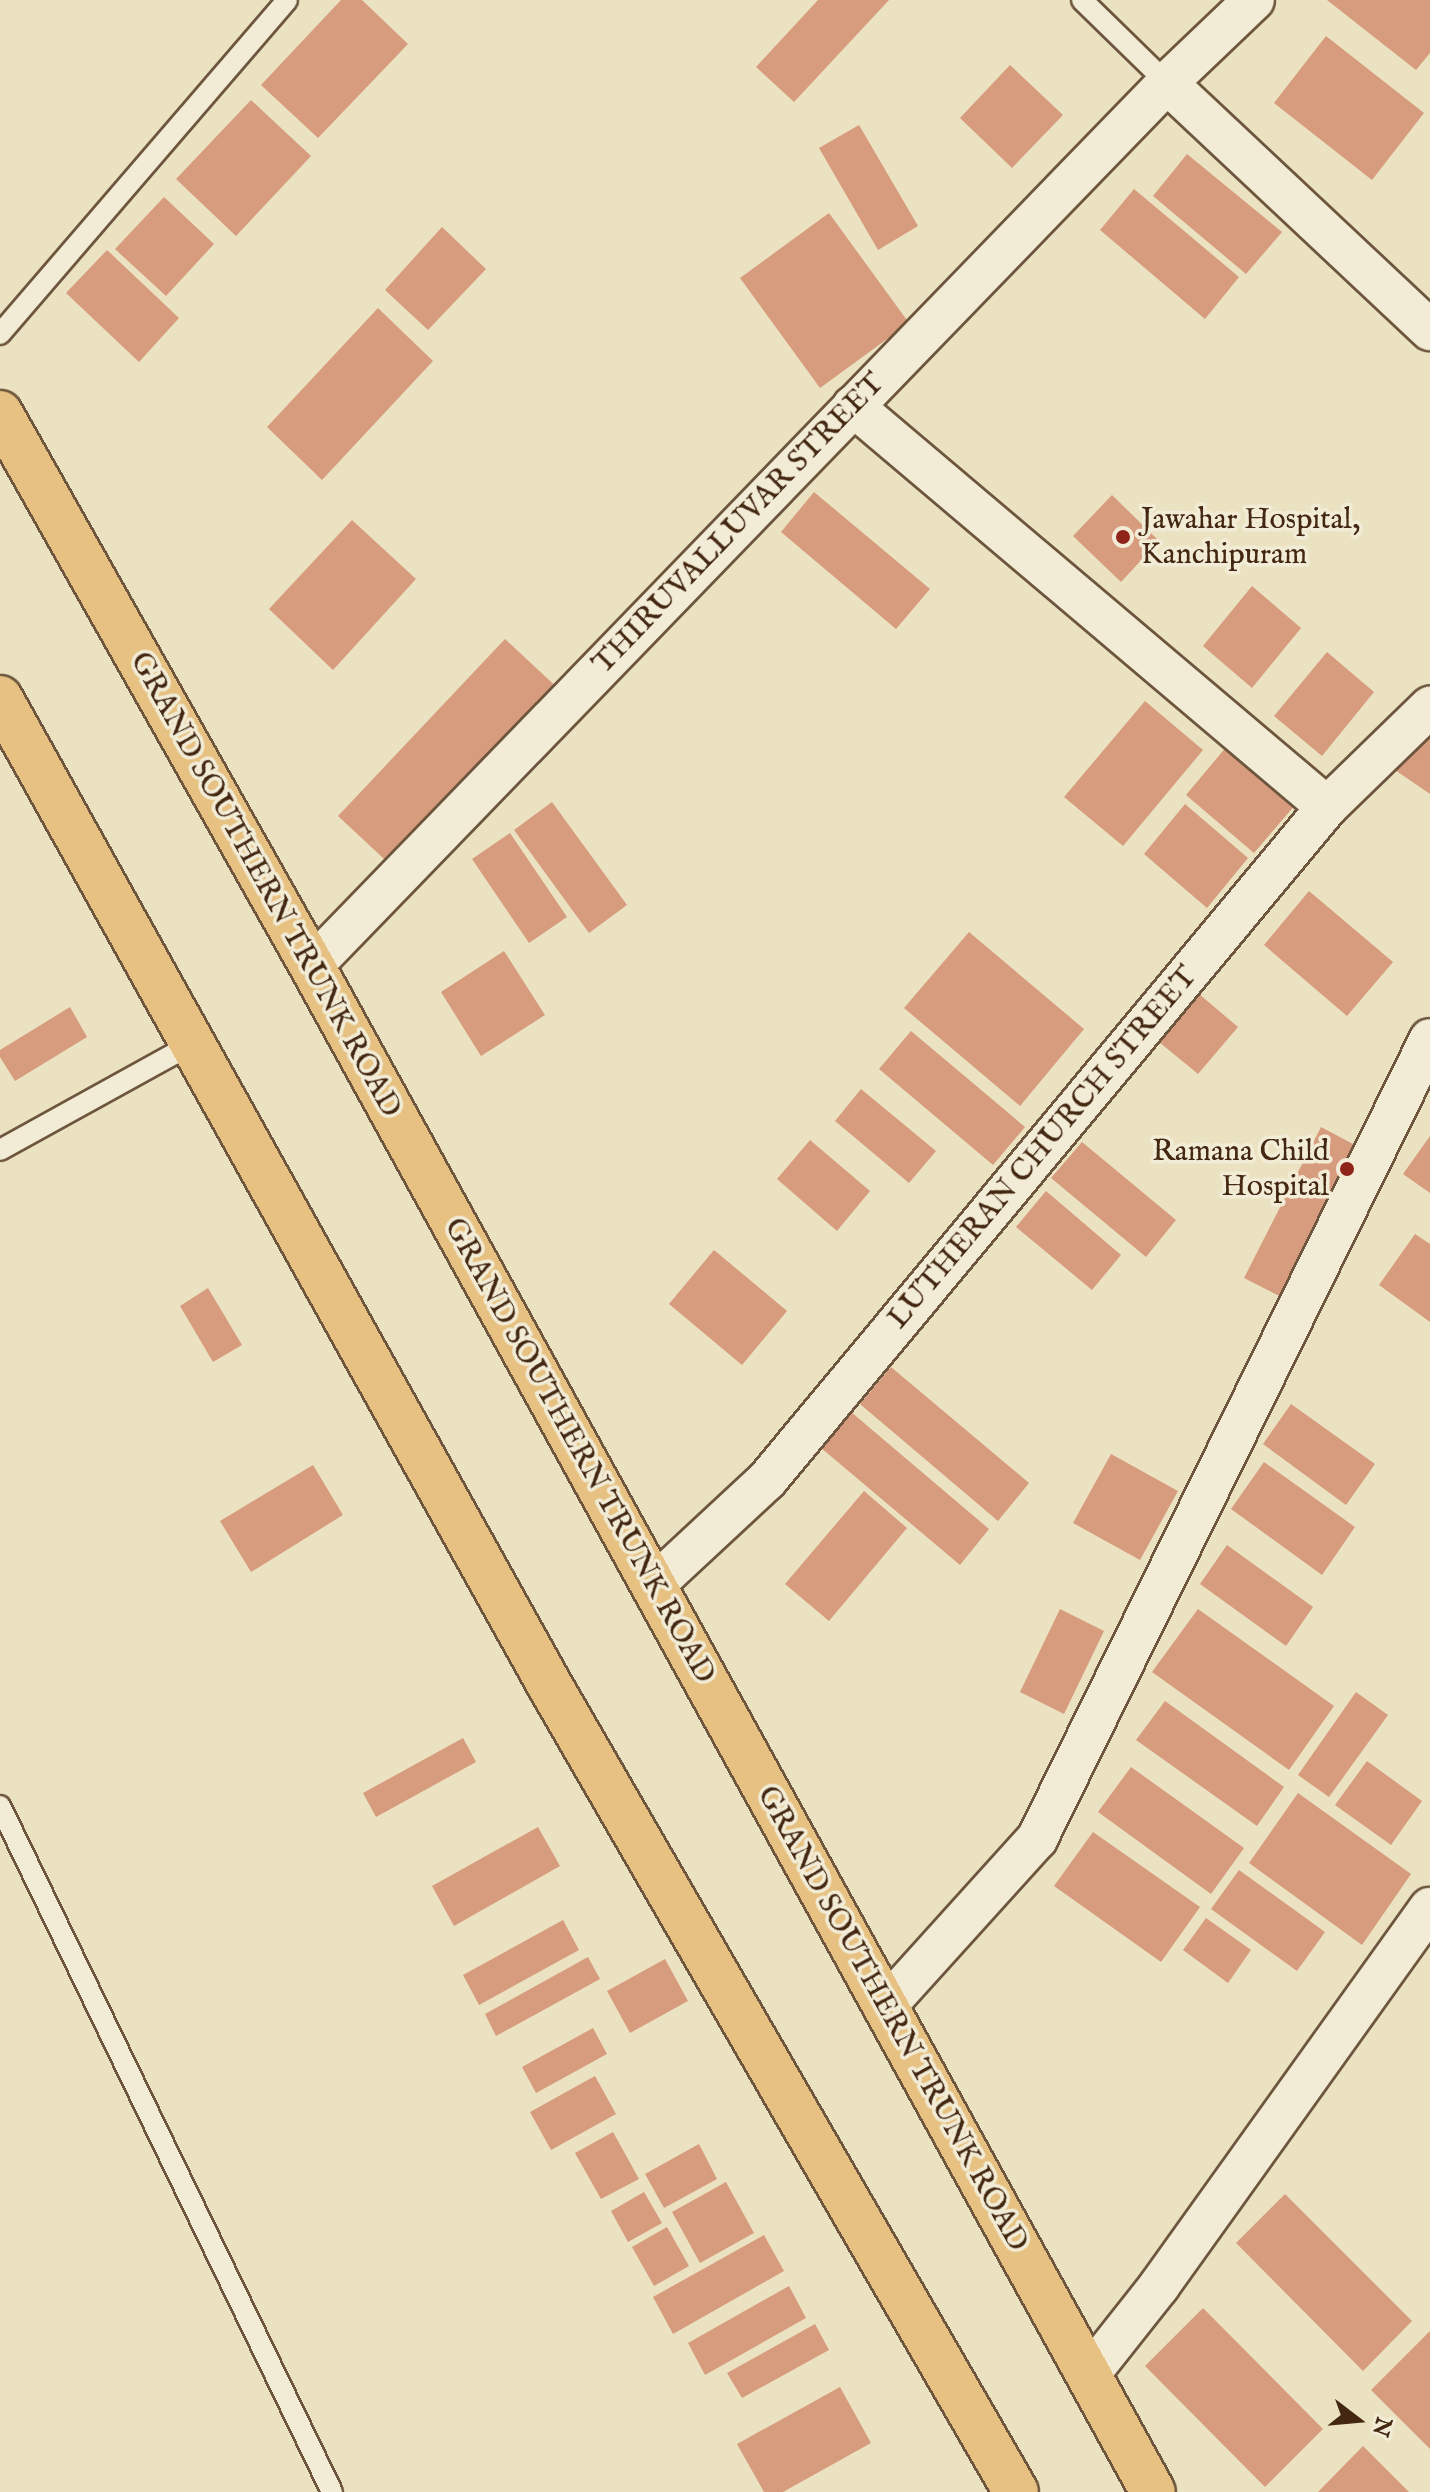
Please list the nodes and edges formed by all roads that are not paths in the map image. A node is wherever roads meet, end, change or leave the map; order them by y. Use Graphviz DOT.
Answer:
graph roads {
  1 [pos="287,0"];
  2 [pos="1082,0"];
  3 [pos="1254,0"];
  4 [pos="1167,83"];
  5 [pos="1430,330"];
  6 [pos="0,334"];
  7 [pos="853,406"];
  8 [pos="0,413"];
  9 [pos="0,698"];
  10 [pos="1430,707"];
  11 [pos="1327,807"];
  12 [pos="312,966"];
  13 [pos="1430,1039"];
  14 [pos="194,1043"];
  15 [pos="0,1150"];
  16 [pos="653,1586"];
  17 [pos="0,1806"];
  18 [pos="1430,1908"];
  19 [pos="885,2007"];
  20 [pos="1088,2376"];
  21 [pos="332,2492"];
  22 [pos="1016,2492"];
  23 [pos="1153,2492"];
  1 -- 6 [label="lane"];
  2 -- 4 [label="lane"];
  3 -- 4 [label="street, THIRUVALLUVAR STREET"];
  4 -- 5 [label="street"];
  4 -- 7 [label="street, THIRUVALLUVAR STREET"];
  7 -- 11 [label="street"];
  7 -- 12 [label="street, THIRUVALLUVAR STREET"];
  8 -- 12 [label="main road, GRAND SOUTHERN TRUNK ROAD"];
  9 -- 14 [label="main road"];
  10 -- 11 [label="street, LUTHERAN CHURCH STREET"];
  11 -- 16 [label="street, LUTHERAN CHURCH STREET"];
  12 -- 16 [label="main road, GRAND SOUTHERN TRUNK ROAD"];
  13 -- 19 [label="street"];
  14 -- 15 [label="lane"];
  14 -- 22 [label="main road"];
  16 -- 19 [label="main road, GRAND SOUTHERN TRUNK ROAD"];
  17 -- 21 [label="lane"];
  18 -- 20 [label="street"];
  19 -- 20 [label="main road, GRAND SOUTHERN TRUNK ROAD"];
  20 -- 23 [label="main road, GRAND SOUTHERN TRUNK ROAD"];
}
